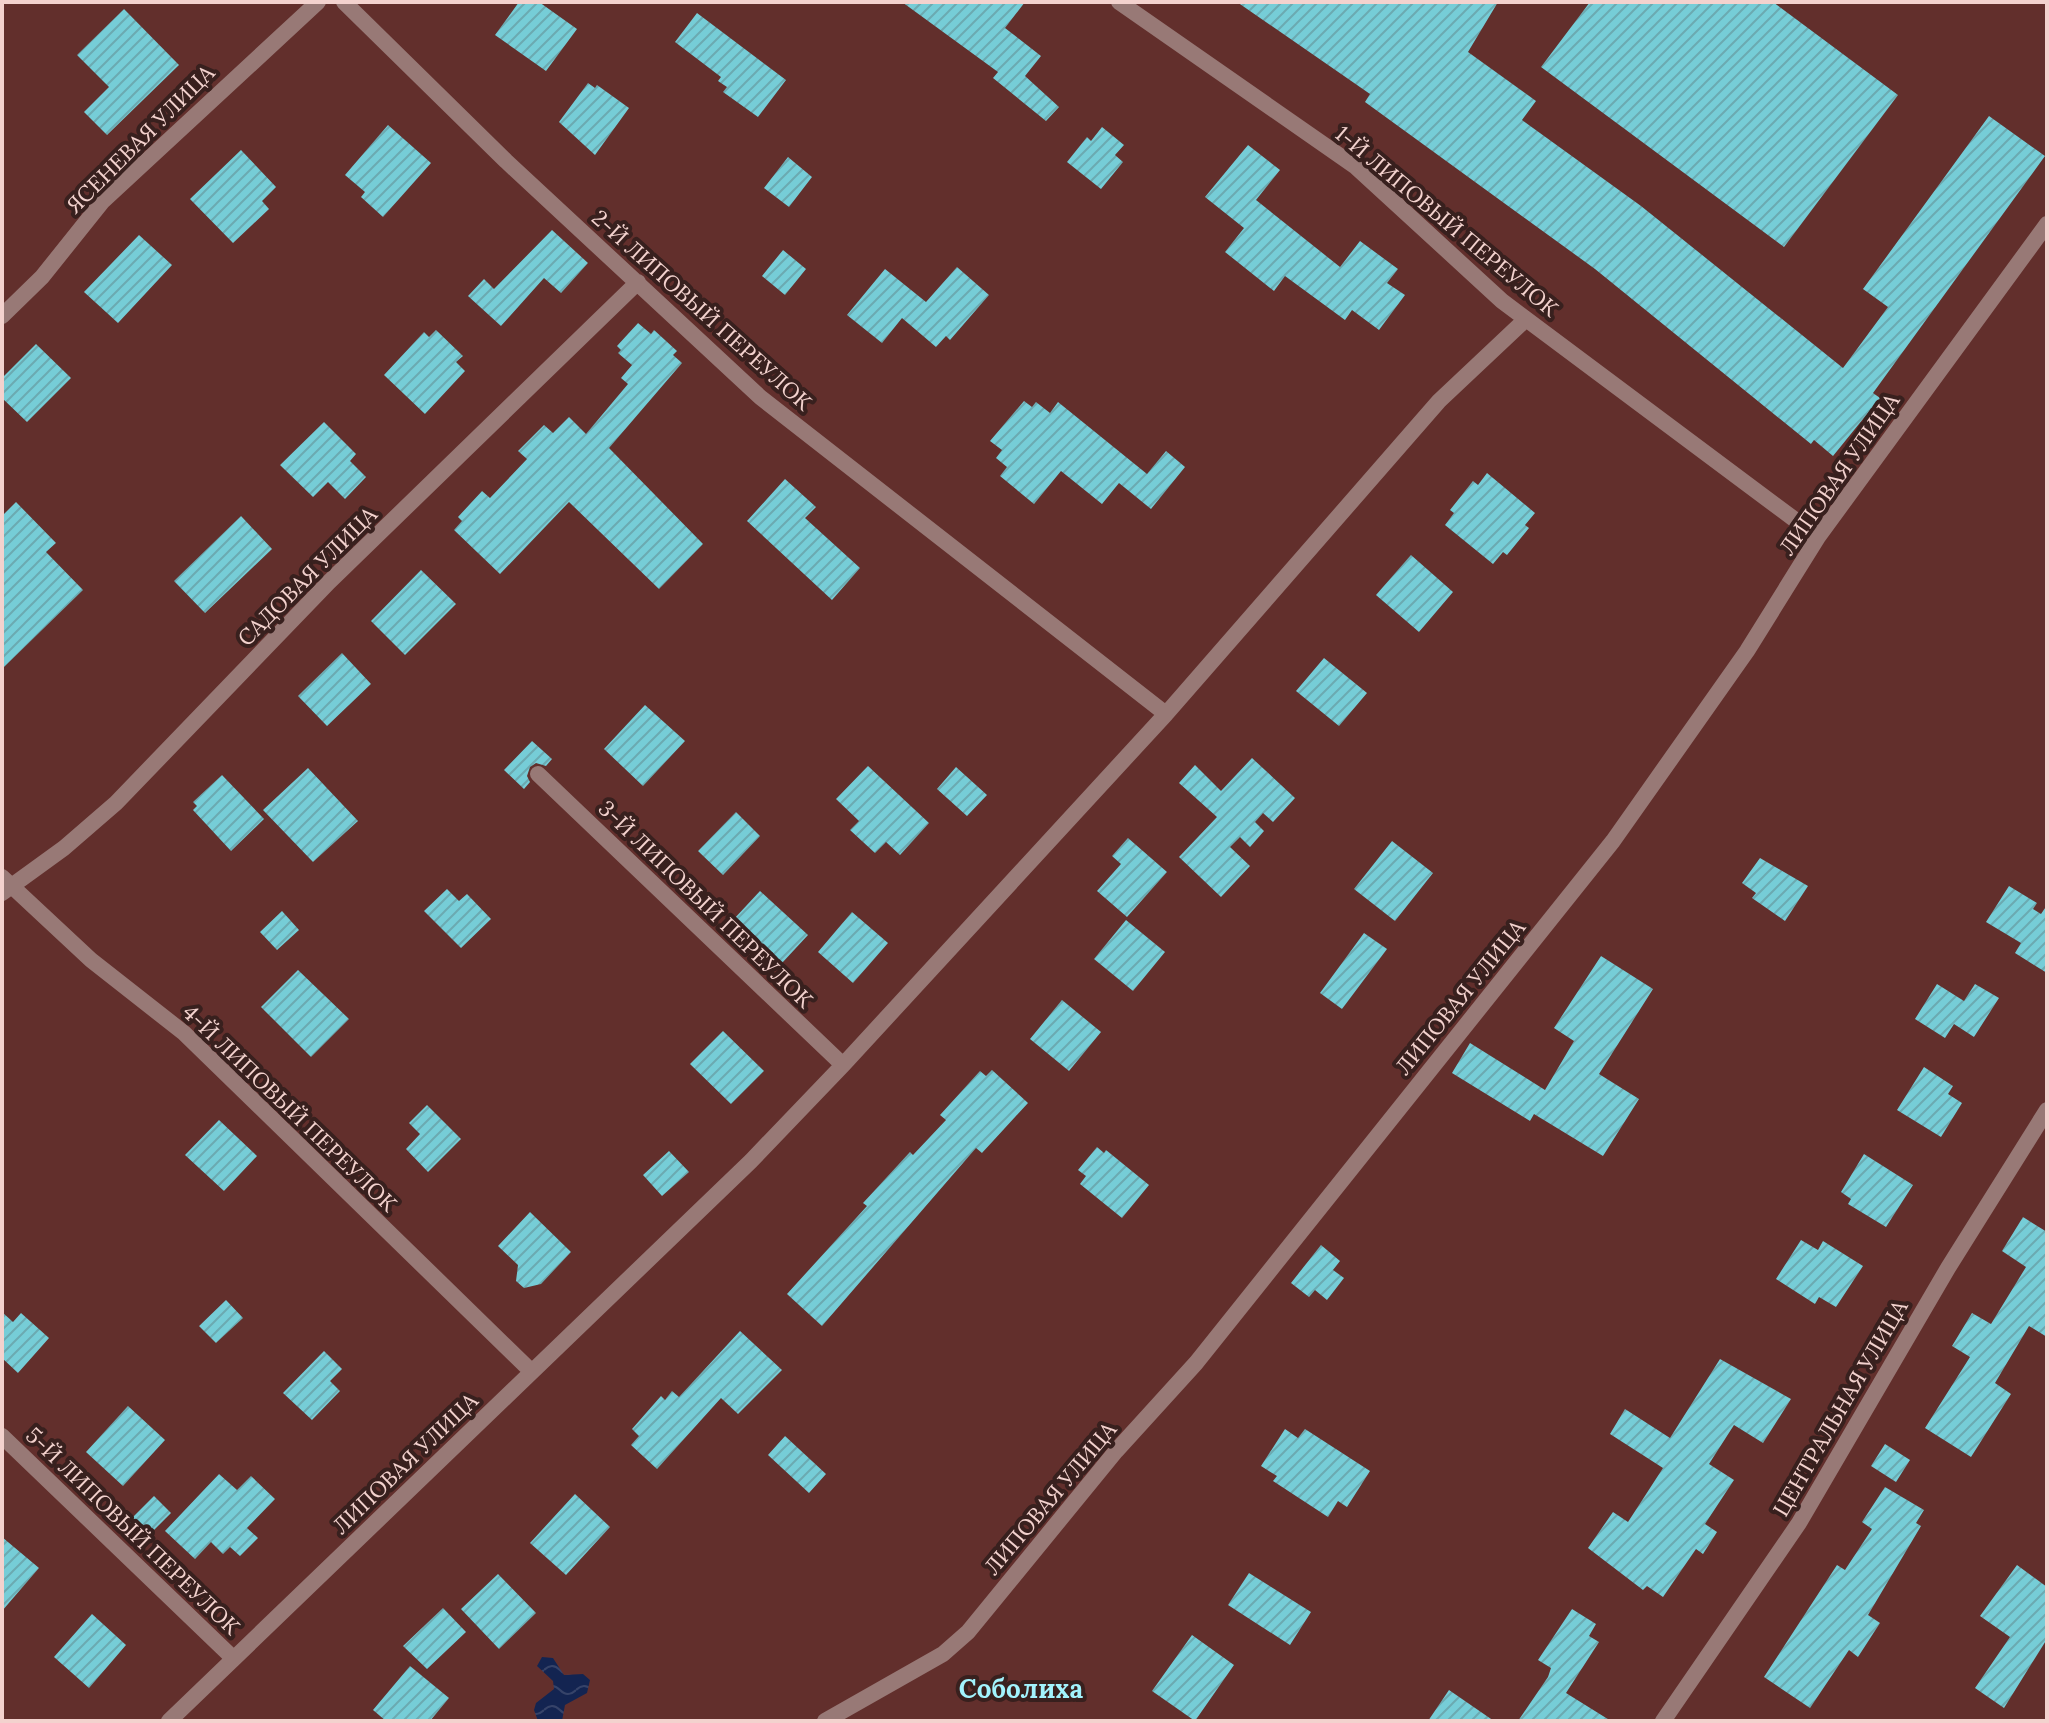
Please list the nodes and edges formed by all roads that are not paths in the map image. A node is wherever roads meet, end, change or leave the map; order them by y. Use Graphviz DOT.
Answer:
graph roads {
  1 [pos="318,2"];
  2 [pos="344,2"];
  3 [pos="1119,2"];
  4 [pos="2047,224"];
  5 [pos="638,282"];
  6 [pos="2,316"];
  7 [pos="1526,319"];
  8 [pos="1818,537"];
  9 [pos="1166,714"];
  10 [pos="538,774"];
  11 [pos="5,885"];
  12 [pos="843,1065"];
  13 [pos="2047,1110"];
  14 [pos="531,1371"];
  15 [pos="2,1436"];
  16 [pos="233,1658"];
  17 [pos="169,1721"];
  18 [pos="825,1721"];
  19 [pos="1663,1721"];
  1 -- 6 [label="street, ЯСЕНЕВАЯ УЛИЦА"];
  2 -- 5 [label="street, 2-Й ЛИПОВЫЙ ПЕРЕУЛОК"];
  3 -- 7 [label="street, 1-Й ЛИПОВЫЙ ПЕРЕУЛОК"];
  4 -- 8 [label="street, ЛИПОВАЯ УЛИЦА"];
  5 -- 9 [label="street, 2-Й ЛИПОВЫЙ ПЕРЕУЛОК"];
  5 -- 11 [label="street, САДОВАЯ УЛИЦА"];
  7 -- 8 [label="street, 1-Й ЛИПОВЫЙ ПЕРЕУЛОК"];
  7 -- 9 [label="street, ЛИПОВАЯ УЛИЦА"];
  8 -- 18 [label="street, ЛИПОВАЯ УЛИЦА"];
  9 -- 12 [label="street, ЛИПОВАЯ УЛИЦА"];
  10 -- 12 [label="street, 3-Й ЛИПОВЫЙ ПЕРЕУЛОК"];
  11 -- 14 [label="street, 4-Й ЛИПОВЫЙ ПЕРЕУЛОК"];
  12 -- 14 [label="street, ЛИПОВАЯ УЛИЦА"];
  13 -- 19 [label="street, ЦЕНТРАЛЬНАЯ УЛИЦА"];
  14 -- 16 [label="street, ЛИПОВАЯ УЛИЦА"];
  15 -- 16 [label="street, 5-Й ЛИПОВЫЙ ПЕРЕУЛОК"];
  16 -- 17 [label="street, ЛИПОВАЯ УЛИЦА"];
}
